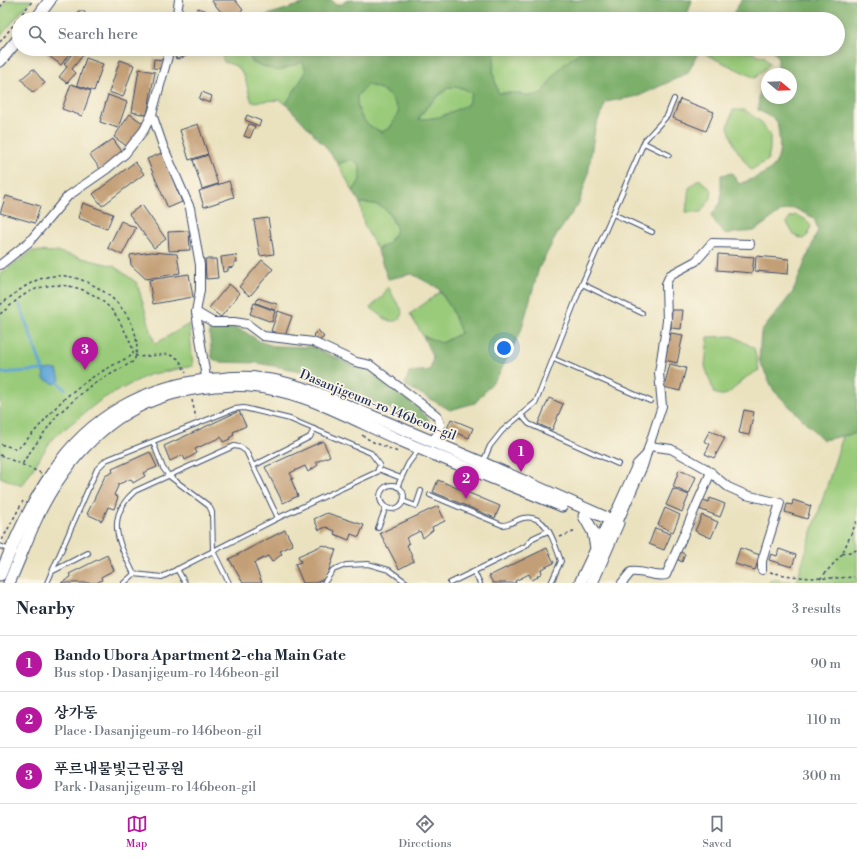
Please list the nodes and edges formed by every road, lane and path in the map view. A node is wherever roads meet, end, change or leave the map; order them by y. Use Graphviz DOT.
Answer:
graph roads {
  1 [pos="6,0"];
  2 [pos="33,0"];
  3 [pos="50,0"];
  4 [pos="179,0"];
  5 [pos="0,7"];
  6 [pos="24,12"];
  7 [pos="41,12"];
  8 [pos="177,12"];
  9 [pos="12,27"];
  10 [pos="0,42"];
  11 [pos="12,46"];
  12 [pos="168,56"];
  13 [pos="0,61"];
  14 [pos="674,99"];
  15 [pos="152,114"];
  16 [pos="644,143"];
  17 [pos="669,155"];
  18 [pos="613,214"];
  19 [pos="652,232"];
  20 [pos="750,244"];
  21 [pos="0,265"];
  22 [pos="582,284"];
  23 [pos="0,305"];
  24 [pos="196,312"];
  25 [pos="642,313"];
  26 [pos="0,314"];
  27 [pos="134,355"];
  28 [pos="554,359"];
  29 [pos="187,378"];
  30 [pos="206,384"];
  31 [pos="190,395"];
  32 [pos="197,399"];
  33 [pos="192,400"];
  34 [pos="650,401"];
  35 [pos="522,416"];
  36 [pos="197,423"];
  37 [pos="314,429"];
  38 [pos="360,434"];
  39 [pos="430,441"];
  40 [pos="153,442"];
  41 [pos="0,444"];
  42 [pos="649,446"];
  43 [pos="419,448"];
  44 [pos="398,452"];
  45 [pos="0,455"];
  46 [pos="483,463"];
  47 [pos="618,464"];
  48 [pos="22,465"];
  49 [pos="253,466"];
  50 [pos="378,469"];
  51 [pos="711,472"];
  52 [pos="41,473"];
  53 [pos="169,476"];
  54 [pos="401,478"];
  55 [pos="397,487"];
  56 [pos="421,491"];
  57 [pos="430,495"];
  58 [pos="403,501"];
  59 [pos="386,507"];
  60 [pos="584,516"];
  61 [pos="278,518"];
  62 [pos="857,521"];
  63 [pos="612,525"];
  64 [pos="378,528"];
  65 [pos="548,531"];
  66 [pos="576,531"];
  67 [pos="552,540"];
  68 [pos="0,546"];
  69 [pos="596,548"];
  70 [pos="857,550"];
  71 [pos="10,551"];
  72 [pos="213,551"];
  73 [pos="88,553"];
  74 [pos="842,554"];
  75 [pos="21,556"];
  76 [pos="177,569"];
  77 [pos="762,570"];
  78 [pos="53,571"];
  79 [pos="474,572"];
  80 [pos="134,574"];
  81 [pos="0,575"];
  82 [pos="854,576"];
  83 [pos="820,579"];
  84 [pos="9,583"];
  85 [pos="48,583"];
  86 [pos="124,583"];
  87 [pos="184,583"];
  88 [pos="229,583"];
  89 [pos="324,583"];
  90 [pos="406,583"];
  91 [pos="450,583"];
  92 [pos="480,583"];
  93 [pos="551,583"];
  94 [pos="580,583"];
  95 [pos="592,583"];
  96 [pos="622,583"];
  1 -- 5 [label="path"];
  2 -- 6 [label="path"];
  3 -- 7 [label="street"];
  4 -- 8 [label="street"];
  9 -- 10 [label="path"];
  11 -- 13 [label="street"];
  12 -- 15 [label="street"];
  14 -- 16 [label="lane"];
  15 -- 21 [label="street"];
  15 -- 24 [label="street"];
  16 -- 17 [label="lane"];
  16 -- 18 [label="lane"];
  18 -- 19 [label="lane"];
  18 -- 22 [label="lane"];
  20 -- 42 [label="street"];
  22 -- 25 [label="lane"];
  22 -- 28 [label="lane"];
  23 -- 27 [label="path"];
  24 -- 30 [label="street"];
  24 -- 39 [label="street"];
  26 -- 27 [label="path"];
  27 -- 29 [label="path"];
  27 -- 41 [label="path"];
  27 -- 48 [label="path"];
  28 -- 34 [label="lane"];
  28 -- 35 [label="lane"];
  30 -- 39 [label="street, Dasanjigeum-ro 146beon-gil"];
  30 -- 43 [label="street, Dasanjigeum-ro 146beon-gil"];
  30 -- 71 [label="street, Dasanjigeum-ro 146beon-gil"];
  30 -- 75 [label="street, Dasanjigeum-ro 146beon-gil"];
  31 -- 33 [label="path"];
  32 -- 33 [label="path"];
  33 -- 36 [label="path"];
  35 -- 46 [label="lane"];
  35 -- 47 [label="lane"];
  36 -- 37 [label="lane"];
  36 -- 40 [label="lane"];
  37 -- 49 [label="lane"];
  37 -- 50 [label="lane"];
  38 -- 44 [label="path"];
  39 -- 43 [label="lane"];
  39 -- 46 [label="street, Dasanjigeum-ro 146beon-gil"];
  40 -- 53 [label="lane"];
  40 -- 78 [label="lane"];
  42 -- 51 [label="street"];
  42 -- 63 [label="street"];
  43 -- 54 [label="lane"];
  43 -- 60 [label="street, Dasanjigeum-ro 146beon-gil"];
  45 -- 48 [label="path"];
  46 -- 63 [label="street, Dasanjigeum-ro 146beon-gil"];
  48 -- 52 [label="path"];
  49 -- 53 [label="lane"];
  49 -- 61 [label="lane"];
  50 -- 54 [label="lane"];
  50 -- 61 [label="lane"];
  51 -- 77 [label="street"];
  51 -- 96 [label="street"];
  53 -- 72 [label="lane"];
  53 -- 80 [label="lane"];
  54 -- 55 [label="lane"];
  55 -- 58 [label="lane"];
  55 -- 59 [label="lane"];
  56 -- 58 [label="lane"];
  57 -- 65 [label="lane"];
  58 -- 59 [label="lane"];
  59 -- 64 [label="lane"];
  60 -- 63 [label="street, Dasanjigeum-ro 146beon-gil"];
  60 -- 69 [label="street"];
  61 -- 72 [label="lane"];
  62 -- 74 [label="path"];
  63 -- 69 [label="street"];
  63 -- 95 [label="street"];
  65 -- 67 [label="lane"];
  65 -- 79 [label="lane"];
  66 -- 67 [label="path"];
  67 -- 93 [label="lane"];
  68 -- 71 [label="lane"];
  69 -- 94 [label="street"];
  70 -- 74 [label="path"];
  71 -- 75 [label="lane"];
  71 -- 81 [label="street, Dasanjigeum-ro 146beon-gil"];
  72 -- 76 [label="lane"];
  72 -- 88 [label="lane"];
  73 -- 78 [label="lane"];
  74 -- 83 [label="path"];
  75 -- 84 [label="street, Dasanjigeum-ro 146beon-gil"];
  76 -- 80 [label="lane"];
  76 -- 87 [label="lane"];
  77 -- 83 [label="path"];
  78 -- 85 [label="lane"];
  79 -- 91 [label="lane"];
  79 -- 92 [label="lane"];
  80 -- 86 [label="lane"];
  82 -- 83 [label="path"];
  89 -- 90 [label="lane"];
}
